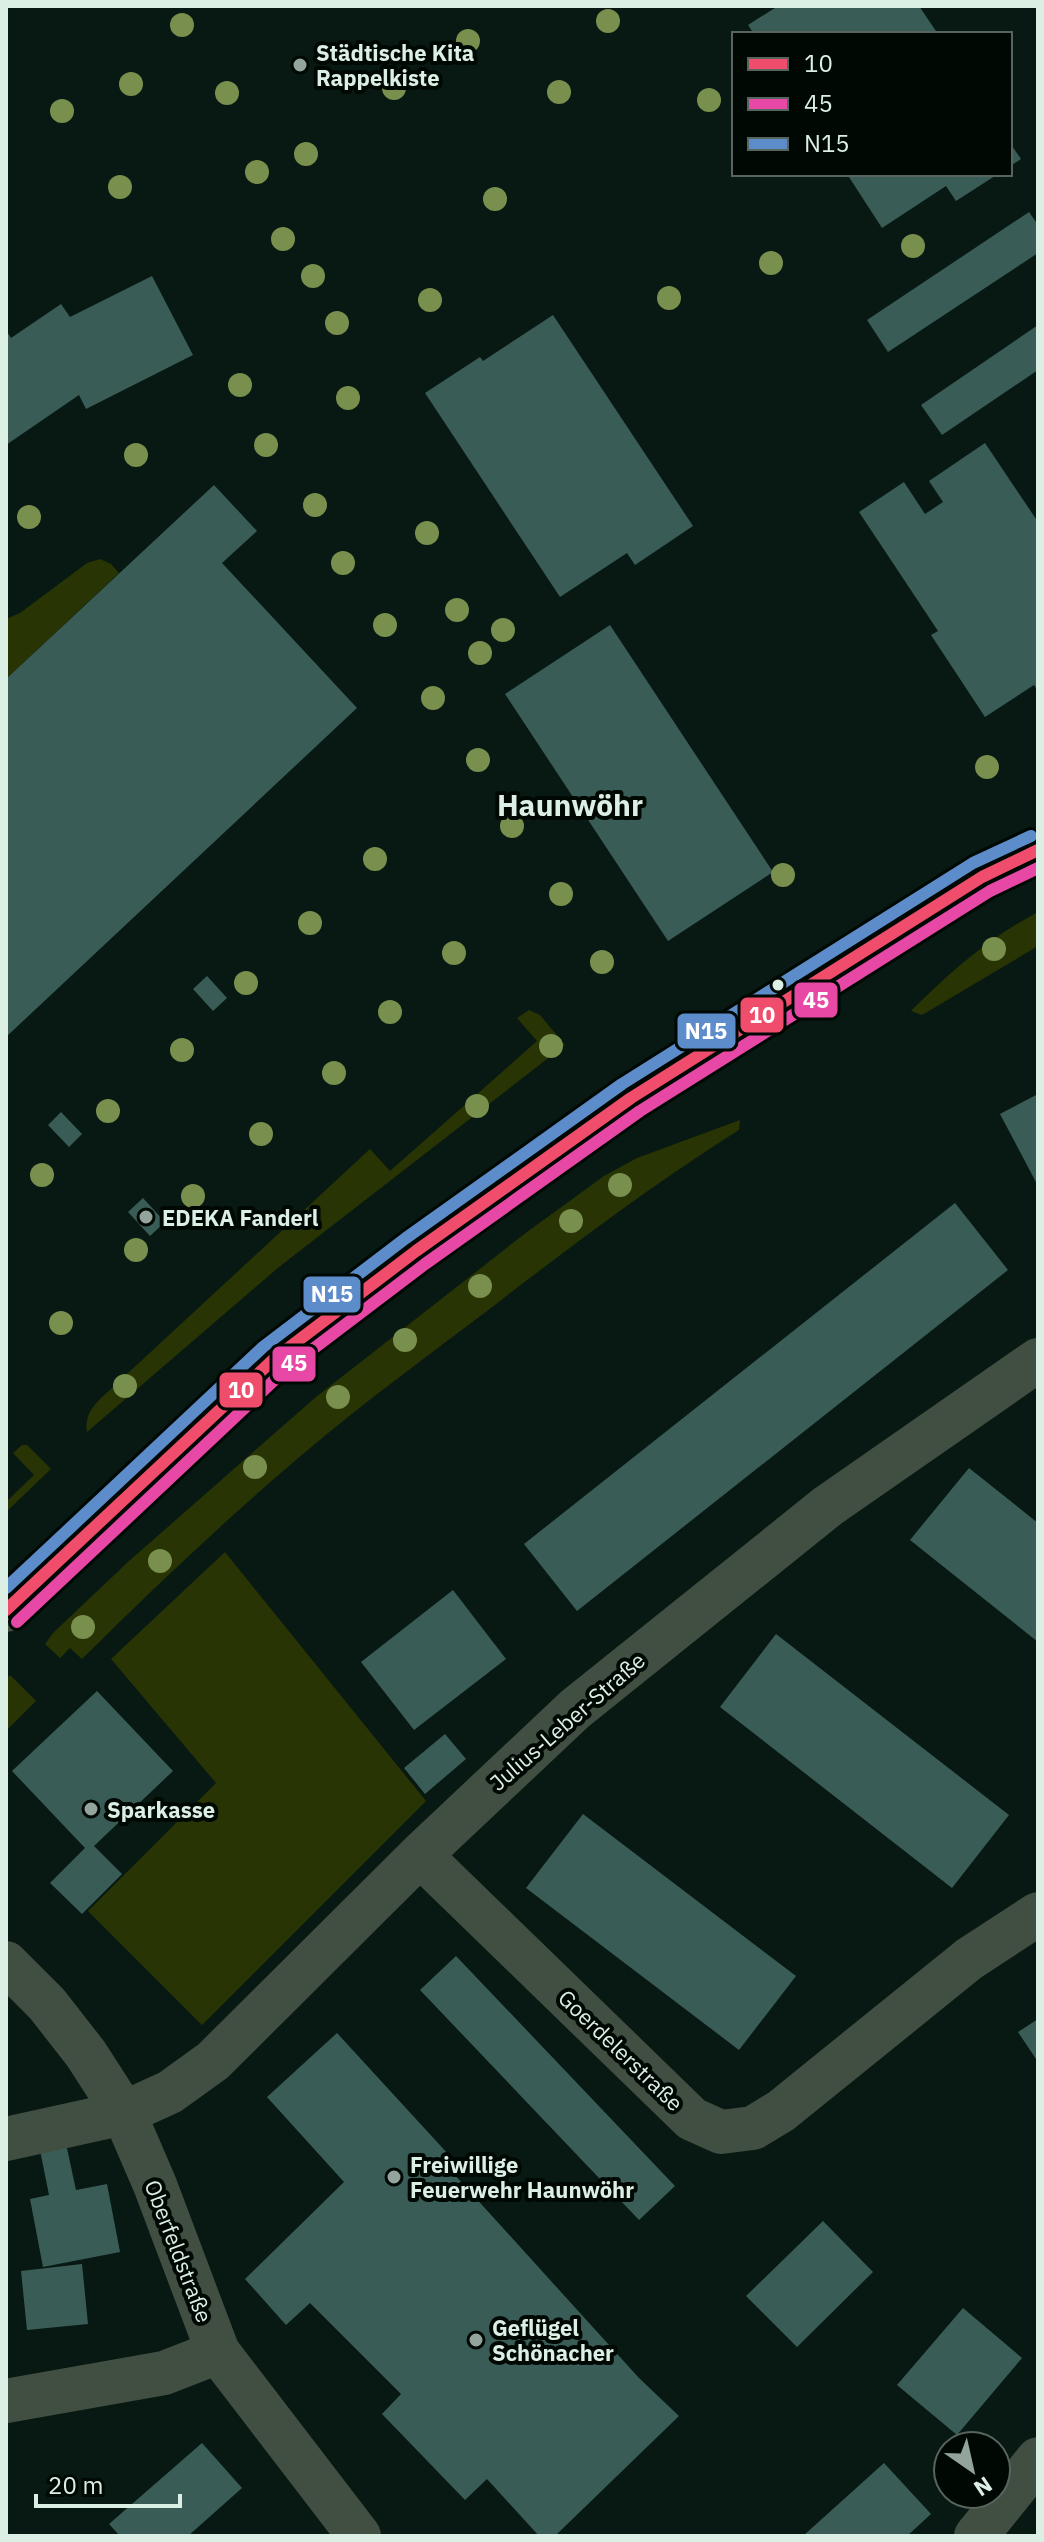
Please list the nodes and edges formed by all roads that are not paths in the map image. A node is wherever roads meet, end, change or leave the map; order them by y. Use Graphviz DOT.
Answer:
graph roads {
  1 [pos="1038,850"];
  2 [pos="1038,1360"];
  3 [pos="6,1610"];
  4 [pos="420,1855"];
  5 [pos="1038,1914"];
  6 [pos="6,1963"];
  7 [pos="124,2113"];
  8 [pos="6,2139"];
  9 [pos="218,2352"];
  10 [pos="6,2401"];
  11 [pos="1038,2459"];
  12 [pos="359,2536"];
  13 [pos="976,2536"];
  1 -- 3 [label="street"];
  2 -- 4 [label="street, Julius-Leber-Straße"];
  4 -- 5 [label="street, Goerdelerstraße"];
  4 -- 7 [label="street, Julius-Leber-Straße"];
  6 -- 7 [label="street, Oberfeldstraße"];
  7 -- 8 [label="street, Julius-Leber-Straße"];
  7 -- 9 [label="street, Oberfeldstraße"];
  9 -- 10 [label="street"];
  9 -- 12 [label="street, Oberfeldstraße"];
  11 -- 13 [label="street"];
}
